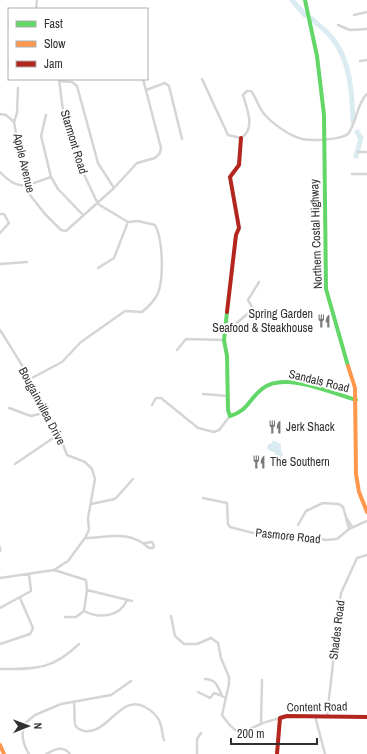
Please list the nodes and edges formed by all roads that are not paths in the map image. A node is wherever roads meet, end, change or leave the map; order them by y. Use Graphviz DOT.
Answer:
graph roads {
  1 [pos="304,0"];
  2 [pos="367,12"];
  3 [pos="354,15"];
  4 [pos="338,25"];
  5 [pos="367,30"];
  6 [pos="367,60"];
  7 [pos="360,61"];
  8 [pos="202,79"];
  9 [pos="59,80"];
  10 [pos="143,80"];
  11 [pos="18,88"];
  12 [pos="146,90"];
  13 [pos="367,94"];
  14 [pos="0,114"];
  15 [pos="46,115"];
  16 [pos="14,122"];
  17 [pos="241,138"];
  18 [pos="182,139"];
  19 [pos="324,139"];
  20 [pos="358,152"];
  21 [pos="367,152"];
  22 [pos="0,172"];
  23 [pos="352,174"];
  24 [pos="367,174"];
  25 [pos="51,177"];
  26 [pos="27,185"];
  27 [pos="114,188"];
  28 [pos="97,202"];
  29 [pos="0,214"];
  30 [pos="83,215"];
  31 [pos="128,222"];
  32 [pos="0,233"];
  33 [pos="27,262"];
  34 [pos="0,264"];
  35 [pos="98,268"];
  36 [pos="259,282"];
  37 [pos="0,330"];
  38 [pos="225,333"];
  39 [pos="224,340"];
  40 [pos="177,350"];
  41 [pos="30,379"];
  42 [pos="203,394"];
  43 [pos="228,396"];
  44 [pos="356,400"];
  45 [pos="152,405"];
  46 [pos="9,408"];
  47 [pos="47,412"];
  48 [pos="230,416"];
  49 [pos="59,434"];
  50 [pos="15,464"];
  51 [pos="133,479"];
  52 [pos="203,498"];
  53 [pos="91,504"];
  54 [pos="367,512"];
  55 [pos="346,517"];
  56 [pos="367,521"];
  57 [pos="298,525"];
  58 [pos="352,527"];
  59 [pos="348,529"];
  60 [pos="85,538"];
  61 [pos="145,543"];
  62 [pos="0,547"];
  63 [pos="0,551"];
  64 [pos="367,555"];
  65 [pos="54,570"];
  66 [pos="29,574"];
  67 [pos="0,578"];
  68 [pos="87,590"];
  69 [pos="20,598"];
  70 [pos="127,600"];
  71 [pos="132,602"];
  72 [pos="0,608"];
  73 [pos="84,611"];
  74 [pos="172,616"];
  75 [pos="65,617"];
  76 [pos="0,644"];
  77 [pos="80,644"];
  78 [pos="0,669"];
  79 [pos="205,679"];
  80 [pos="262,680"];
  81 [pos="131,681"];
  82 [pos="198,692"];
  83 [pos="222,696"];
  84 [pos="226,698"];
  85 [pos="74,703"];
  86 [pos="315,716"];
  87 [pos="327,716"];
  88 [pos="367,717"];
  89 [pos="280,718"];
  90 [pos="261,724"];
  91 [pos="201,732"];
  92 [pos="164,740"];
  93 [pos="0,745"];
  94 [pos="4,754"];
  95 [pos="29,754"];
  96 [pos="46,754"];
  97 [pos="70,754"];
  98 [pos="197,754"];
  99 [pos="277,754"];
  100 [pos="326,754"];
  1 -- 19 [label="street, Northern Costal Highway"];
  2 -- 3 [label="street"];
  4 -- 5 [label="street"];
  6 -- 7 [label="street"];
  8 -- 17 [label="street"];
  9 -- 27 [label="street"];
  9 -- 28 [label="street, Starmont Road"];
  10 -- 12 [label="street"];
  11 -- 16 [label="street"];
  12 -- 18 [label="street"];
  12 -- 27 [label="street"];
  13 -- 19 [label="street"];
  14 -- 16 [label="street, Apple Avenue"];
  15 -- 25 [label="street"];
  16 -- 26 [label="street, Apple Avenue"];
  17 -- 19 [label="street"];
  17 -- 38 [label="street"];
  19 -- 44 [label="street, Northern Costal Highway"];
  20 -- 21 [label="street"];
  22 -- 26 [label="street"];
  23 -- 24 [label="street"];
  25 -- 26 [label="street"];
  25 -- 30 [label="street"];
  26 -- 30 [label="street, Apple Avenue"];
  27 -- 28 [label="street"];
  28 -- 30 [label="street"];
  28 -- 31 [label="street"];
  29 -- 32 [label="street"];
  31 -- 35 [label="street"];
  31 -- 41 [label="street"];
  33 -- 34 [label="street"];
  36 -- 38 [label="street"];
  37 -- 41 [label="street, Bougainvillea Drive"];
  38 -- 39 [label="street"];
  39 -- 40 [label="street"];
  39 -- 43 [label="street"];
  41 -- 47 [label="street, Bougainvillea Drive"];
  42 -- 43 [label="street"];
  43 -- 48 [label="street"];
  44 -- 48 [label="street, Sandals Road"];
  44 -- 54 [label="street, Northern Costal Highway"];
  45 -- 48 [label="street"];
  46 -- 47 [label="street"];
  47 -- 49 [label="street, Bougainvillea Drive"];
  49 -- 50 [label="street"];
  49 -- 53 [label="street, Bougainvillea Drive"];
  51 -- 53 [label="street"];
  52 -- 59 [label="street, Pasmore Road"];
  53 -- 60 [label="street, Bougainvillea Drive"];
  55 -- 57 [label="street"];
  55 -- 58 [label="street"];
  55 -- 59 [label="street"];
  56 -- 58 [label="street, Pasmore Road"];
  58 -- 59 [label="street, Pasmore Road"];
  60 -- 61 [label="street"];
  60 -- 65 [label="street, Bougainvillea Drive"];
  62 -- 63 [label="street"];
  64 -- 87 [label="street, Shades Road"];
  65 -- 66 [label="street, Bougainvillea Drive"];
  65 -- 68 [label="street"];
  66 -- 67 [label="street, Bougainvillea Drive"];
  66 -- 69 [label="street"];
  68 -- 70 [label="street"];
  68 -- 73 [label="street"];
  69 -- 72 [label="street"];
  69 -- 76 [label="street"];
  70 -- 71 [label="street"];
  70 -- 73 [label="street"];
  73 -- 75 [label="street"];
  74 -- 84 [label="street"];
  77 -- 78 [label="street"];
  79 -- 83 [label="street"];
  80 -- 90 [label="street"];
  81 -- 85 [label="street"];
  82 -- 83 [label="street"];
  83 -- 84 [label="street"];
  84 -- 90 [label="street"];
  85 -- 92 [label="street"];
  85 -- 95 [label="street"];
  86 -- 87 [label="street, Content Road"];
  86 -- 89 [label="street, Content Road"];
  86 -- 100 [label="street"];
  87 -- 88 [label="street, Content Road"];
  89 -- 90 [label="street"];
  89 -- 99 [label="street, Content Road"];
  91 -- 98 [label="street"];
  93 -- 94 [label="street"];
  96 -- 97 [label="street"];
}
